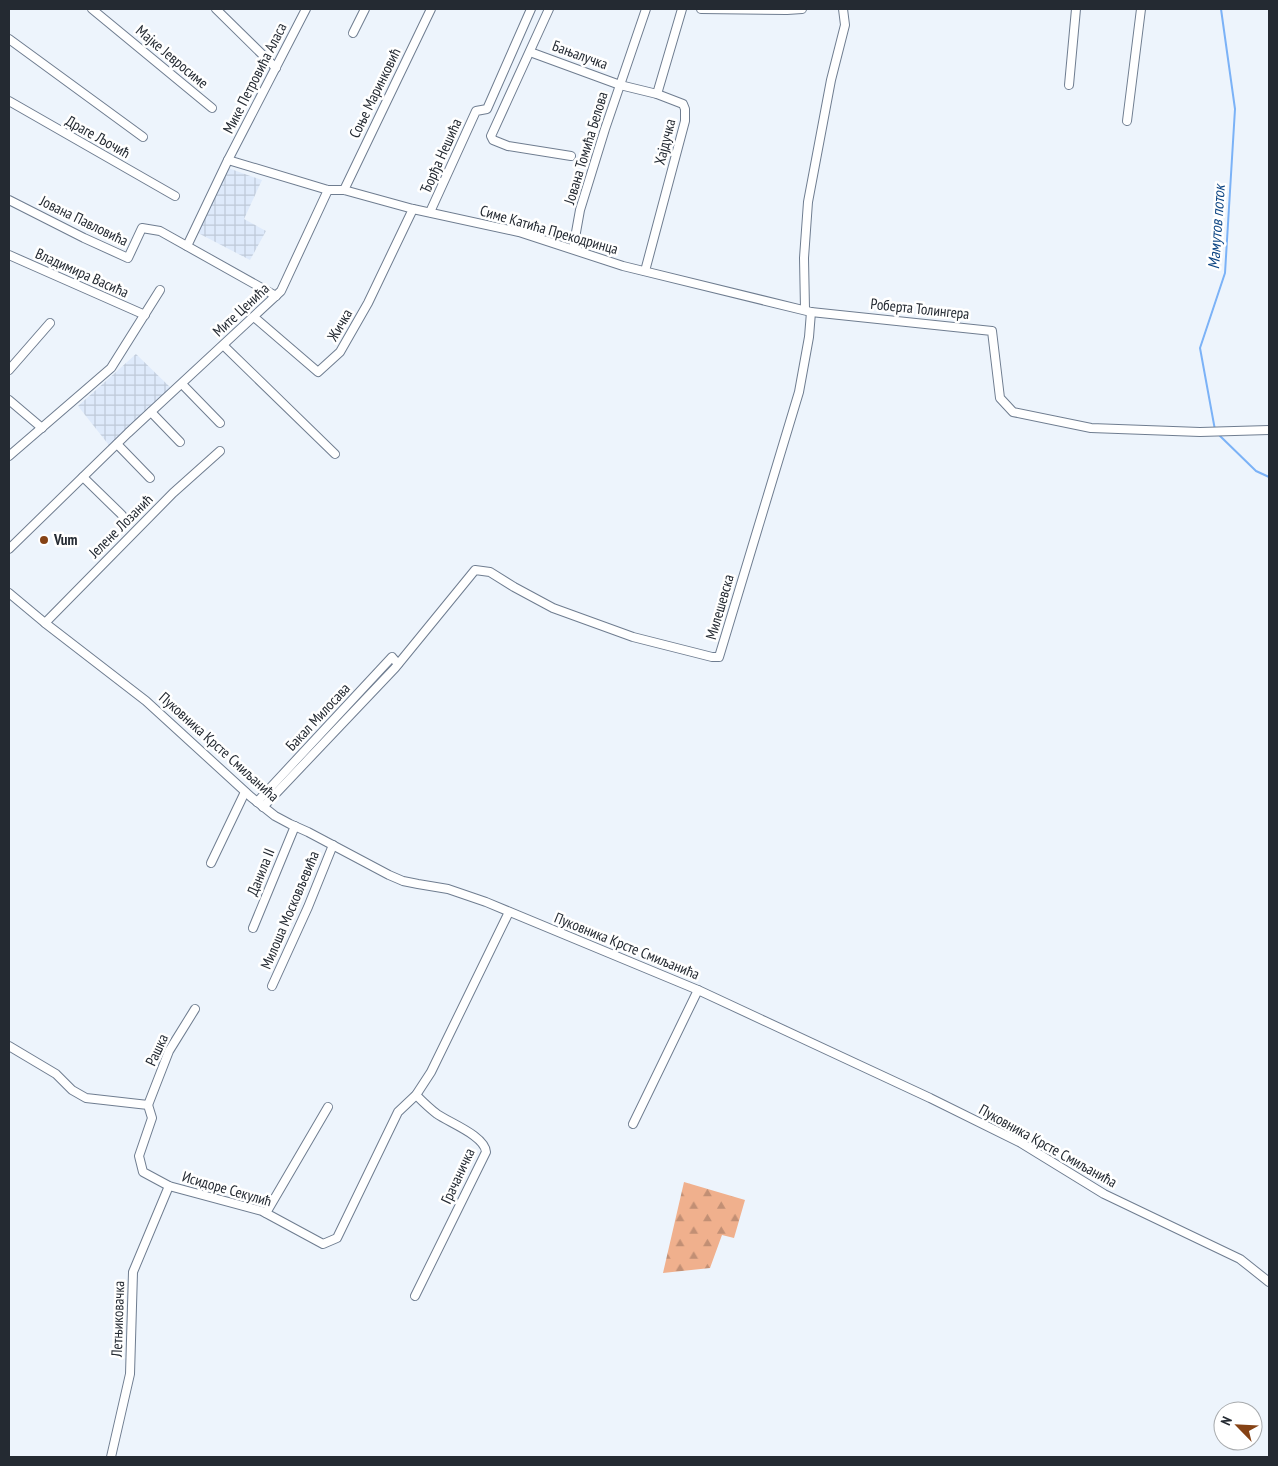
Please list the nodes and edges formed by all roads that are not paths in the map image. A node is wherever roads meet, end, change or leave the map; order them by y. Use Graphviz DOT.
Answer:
graph roads {
  1 [pos="92,9"];
  2 [pos="216,9"];
  3 [pos="306,9"];
  4 [pos="365,9"];
  5 [pos="431,9"];
  6 [pos="531,9"];
  7 [pos="549,9"];
  8 [pos="646,9"];
  9 [pos="682,9"];
  10 [pos="702,9"];
  11 [pos="802,9"];
  12 [pos="843,9"];
  13 [pos="1076,9"];
  14 [pos="1141,9"];
  15 [pos="353,34"];
  16 [pos="9,39"];
  17 [pos="530,52"];
  18 [pos="276,68"];
  19 [pos="620,85"];
  20 [pos="1069,85"];
  21 [pos="657,94"];
  22 [pos="9,101"];
  23 [pos="212,108"];
  24 [pos="1127,121"];
  25 [pos="143,137"];
  26 [pos="571,156"];
  27 [pos="228,160"];
  28 [pos="328,190"];
  29 [pos="344,190"];
  30 [pos="175,196"];
  31 [pos="9,200"];
  32 [pos="413,209"];
  33 [pos="430,212"];
  34 [pos="187,246"];
  35 [pos="573,249"];
  36 [pos="9,255"];
  37 [pos="644,271"];
  38 [pos="160,290"];
  39 [pos="276,296"];
  40 [pos="808,310"];
  41 [pos="145,315"];
  42 [pos="254,317"];
  43 [pos="50,323"];
  44 [pos="224,346"];
  45 [pos="9,370"];
  46 [pos="182,384"];
  47 [pos="9,400"];
  48 [pos="151,412"];
  49 [pos="220,423"];
  50 [pos="42,428"];
  51 [pos="1269,430"];
  52 [pos="180,442"];
  53 [pos="117,444"];
  54 [pos="220,451"];
  55 [pos="335,454"];
  56 [pos="9,456"];
  57 [pos="83,477"];
  58 [pos="150,478"];
  59 [pos="122,515"];
  60 [pos="9,549"];
  61 [pos="475,570"];
  62 [pos="9,593"];
  63 [pos="45,623"];
  64 [pos="245,792"];
  65 [pos="260,805"];
  66 [pos="295,826"];
  67 [pos="333,846"];
  68 [pos="211,863"];
  69 [pos="509,912"];
  70 [pos="254,928"];
  71 [pos="272,986"];
  72 [pos="698,990"];
  73 [pos="195,1009"];
  74 [pos="9,1046"];
  75 [pos="416,1095"];
  76 [pos="148,1105"];
  77 [pos="328,1107"];
  78 [pos="633,1124"];
  79 [pos="169,1186"];
  80 [pos="266,1213"];
  81 [pos="1269,1282"];
  82 [pos="415,1296"];
  83 [pos="111,1457"];
  1 -- 23 [label="street, Мајке Јевросиме"];
  2 -- 18 [label="street"];
  3 -- 18 [label="street, Мике Петровића Аласа"];
  4 -- 15 [label="street"];
  5 -- 29 [label="street, Соње Маринковић"];
  6 -- 33 [label="street, Ђорђа Нешића"];
  7 -- 17 [label="street"];
  8 -- 19 [label="street, Јована Томића Белова"];
  9 -- 21 [label="street"];
  10 -- 11 [label="street"];
  12 -- 40 [label="street"];
  13 -- 20 [label="street"];
  14 -- 24 [label="street"];
  16 -- 25 [label="street"];
  17 -- 19 [label="street, Бањалучка"];
  17 -- 26 [label="street"];
  18 -- 27 [label="street, Мике Петровића Аласа"];
  19 -- 21 [label="street, Бањалучка"];
  19 -- 35 [label="street, Јована Томића Белова"];
  21 -- 37 [label="street, Хајдучка"];
  22 -- 30 [label="street, Драге Љочић"];
  27 -- 28 [label="street, Симе Катића Прекодринца"];
  27 -- 34 [label="street, Мике Петровића Аласа"];
  28 -- 29 [label="street, Симе Катића Прекодринца"];
  28 -- 39 [label="street, Мите Ценића"];
  29 -- 32 [label="street, Симе Катића Прекодринца"];
  31 -- 34 [label="street, Јована Павловића"];
  32 -- 33 [label="street, Симе Катића Прекодринца"];
  32 -- 42 [label="street, Жичка"];
  33 -- 35 [label="street, Симе Катића Прекодринца"];
  34 -- 39 [label="street"];
  35 -- 37 [label="street, Симе Катића Прекодринца"];
  36 -- 41 [label="street, Владимира Васића"];
  37 -- 40 [label="street, Симе Катића Прекодринца"];
  38 -- 41 [label="street"];
  39 -- 42 [label="street, Мите Ценића"];
  40 -- 51 [label="street, Роберта Толингера"];
  40 -- 61 [label="street, Милешевска"];
  41 -- 50 [label="street"];
  42 -- 44 [label="street, Мите Ценића"];
  43 -- 45 [label="street"];
  44 -- 46 [label="street, Мите Ценића"];
  44 -- 55 [label="street"];
  46 -- 48 [label="street, Мите Ценића"];
  46 -- 49 [label="street"];
  47 -- 50 [label="street"];
  48 -- 52 [label="street"];
  48 -- 53 [label="street, Мите Ценића"];
  50 -- 56 [label="street"];
  53 -- 57 [label="street, Мите Ценића"];
  53 -- 58 [label="street"];
  54 -- 63 [label="street, Јелене Лозанић"];
  57 -- 59 [label="street"];
  57 -- 60 [label="street, Мите Ценића"];
  61 -- 65 [label="street, Бакал Милосава"];
  62 -- 63 [label="street, Пуковника Крсте Смиљанића"];
  63 -- 64 [label="street, Пуковника Крсте Смиљанића"];
  64 -- 65 [label="street, Пуковника Крсте Смиљанића"];
  64 -- 68 [label="street"];
  65 -- 66 [label="street, Пуковника Крсте Смиљанића"];
  66 -- 67 [label="street, Пуковника Крсте Смиљанића"];
  66 -- 70 [label="street, Данила II"];
  67 -- 69 [label="street, Пуковника Крсте Смиљанића"];
  67 -- 71 [label="street, Милоша Московљевића"];
  69 -- 72 [label="street, Пуковника Крсте Смиљанића"];
  69 -- 75 [label="street, Исидоре Секулић"];
  72 -- 78 [label="street"];
  72 -- 81 [label="street, Пуковника Крсте Смиљанића"];
  73 -- 76 [label="street, Рашка"];
  74 -- 76 [label="street"];
  75 -- 80 [label="street, Исидоре Секулић"];
  75 -- 82 [label="street, Грачаничка"];
  76 -- 79 [label="street, Исидоре Секулић"];
  77 -- 80 [label="street"];
  79 -- 80 [label="street, Исидоре Секулић"];
  79 -- 83 [label="street, Летњиковачка"];
}
